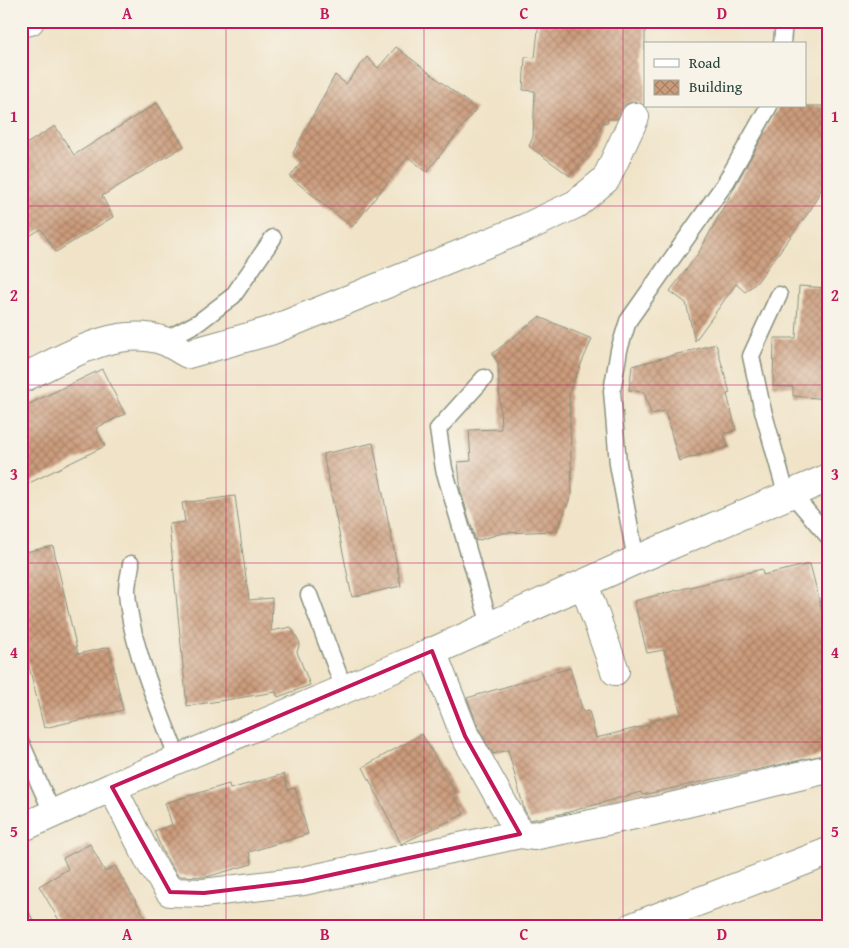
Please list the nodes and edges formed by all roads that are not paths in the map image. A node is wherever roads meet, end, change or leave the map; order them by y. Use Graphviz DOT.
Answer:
graph roads {
  1 [pos="30,21"];
  2 [pos="784,21"];
  3 [pos="21,23"];
  4 [pos="782,42"];
  5 [pos="769,108"];
  6 [pos="635,117"];
  7 [pos="273,238"];
  8 [pos="779,295"];
  9 [pos="163,341"];
  10 [pos="484,378"];
  11 [pos="21,379"];
  12 [pos="828,478"];
  13 [pos="789,496"];
  14 [pos="828,536"];
  15 [pos="636,560"];
  16 [pos="131,564"];
  17 [pos="584,584"];
  18 [pos="309,595"];
  19 [pos="490,624"];
  20 [pos="432,652"];
  21 [pos="615,671"];
  22 [pos="344,689"];
  23 [pos="21,744"];
  24 [pos="178,759"];
  25 [pos="828,769"];
  26 [pos="112,787"];
  27 [pos="53,814"];
  28 [pos="21,828"];
  29 [pos="520,834"];
  30 [pos="828,852"];
  31 [pos="21,916"];
  32 [pos="26,927"];
  33 [pos="632,927"];
  1 -- 3 [label="street"];
  2 -- 4 [label="lane"];
  5 -- 15 [label="lane"];
  6 -- 9 [label="street"];
  7 -- 9 [label="lane"];
  8 -- 13 [label="lane"];
  9 -- 11 [label="street"];
  10 -- 19 [label="lane"];
  12 -- 13 [label="street"];
  13 -- 14 [label="lane"];
  13 -- 15 [label="street"];
  15 -- 17 [label="street"];
  16 -- 24 [label="lane"];
  17 -- 19 [label="street"];
  17 -- 21 [label="street"];
  18 -- 22 [label="lane"];
  19 -- 20 [label="street"];
  20 -- 22 [label="street"];
  20 -- 29 [label="street"];
  22 -- 24 [label="street"];
  23 -- 27 [label="lane"];
  24 -- 26 [label="street"];
  25 -- 29 [label="street"];
  26 -- 27 [label="street"];
  26 -- 29 [label="street"];
  27 -- 28 [label="street"];
  30 -- 33 [label="street"];
  31 -- 32 [label="lane"];
}
